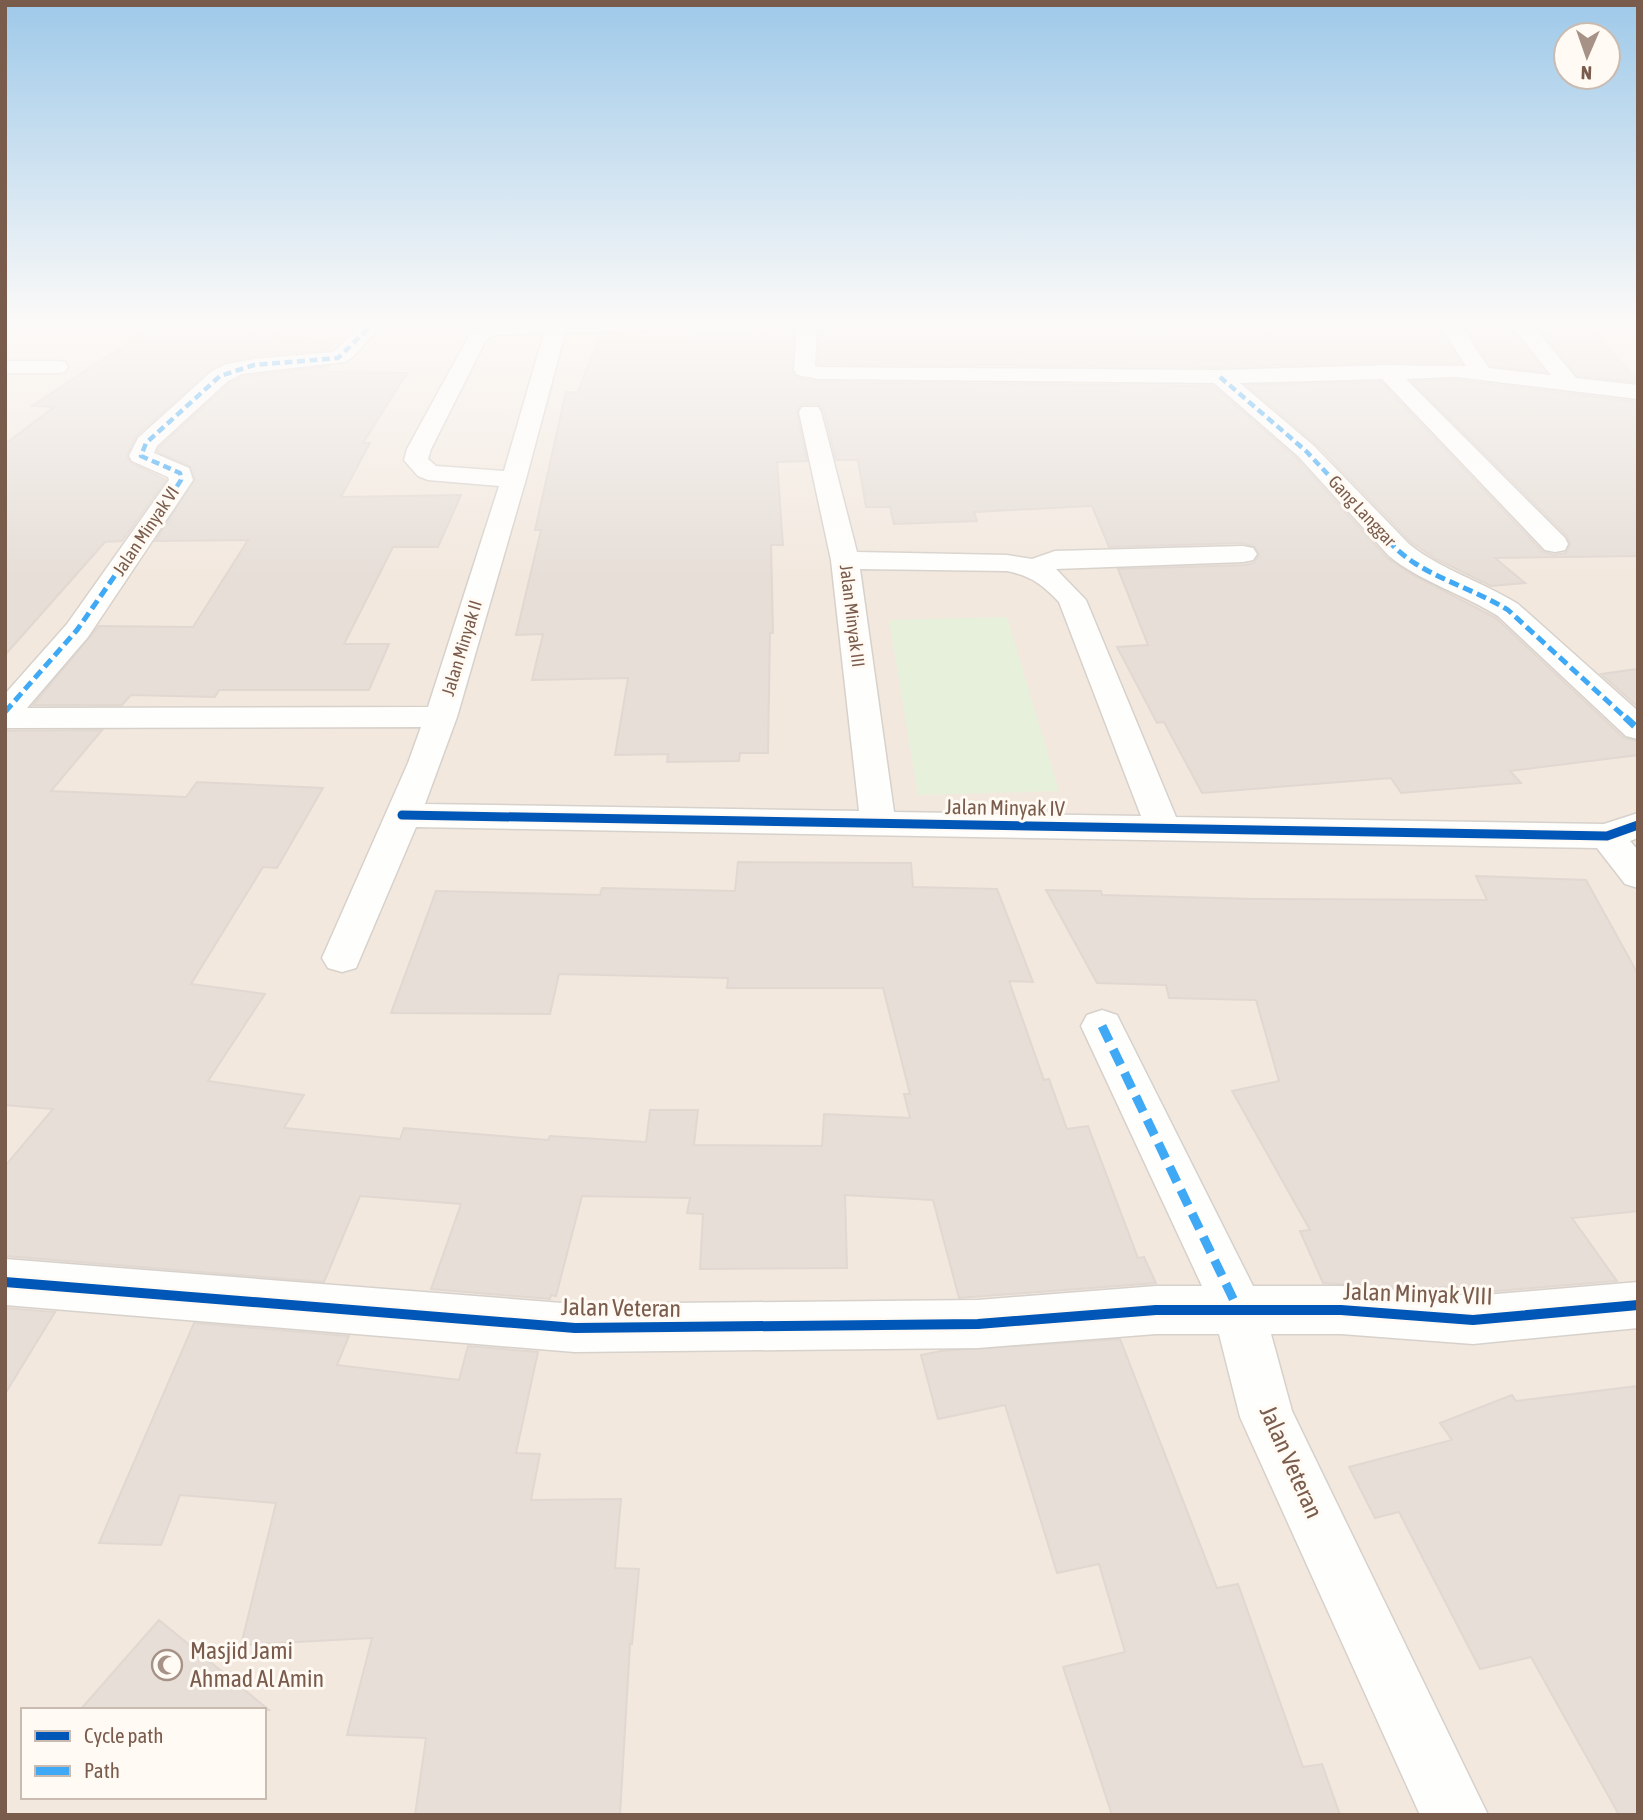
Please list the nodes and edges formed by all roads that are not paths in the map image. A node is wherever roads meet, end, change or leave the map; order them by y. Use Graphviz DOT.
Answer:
graph roads {
  1 [pos="186,407"];
  2 [pos="441,407"];
  3 [pos="534,407"];
  4 [pos="1256,407"];
  5 [pos="1421,407"];
  6 [pos="810,412"];
  7 [pos="514,479"];
  8 [pos="1555,544"];
  9 [pos="1242,554"];
  10 [pos="845,560"];
  11 [pos="1035,568"];
  12 [pos="5,712"];
  13 [pos="441,717"];
  14 [pos="5,718"];
  15 [pos="1638,729"];
  16 [pos="402,815"];
  17 [pos="878,823"];
  18 [pos="1163,828"];
  19 [pos="1623,831"];
  20 [pos="1638,875"];
  21 [pos="342,958"];
  22 [pos="1102,1026"];
  23 [pos="5,1282"];
  24 [pos="1638,1305"];
  25 [pos="1238,1309"];
  26 [pos="1455,1815"];
  1 -- 12 [label="street, Jalan Minyak VI"];
  2 -- 7 [label="street"];
  3 -- 7 [label="street, Jalan Minyak II"];
  4 -- 15 [label="street, Gang Langgar"];
  5 -- 8 [label="street"];
  6 -- 10 [label="street, Jalan Minyak III"];
  7 -- 13 [label="street, Jalan Minyak II"];
  9 -- 11 [label="street"];
  10 -- 11 [label="street"];
  10 -- 17 [label="street, Jalan Minyak III"];
  11 -- 18 [label="street"];
  13 -- 14 [label="street"];
  13 -- 16 [label="street, Jalan Minyak II"];
  16 -- 17 [label="street, Jalan Minyak IV"];
  16 -- 21 [label="street, Jalan Minyak II"];
  17 -- 18 [label="street, Jalan Minyak IV"];
  18 -- 19 [label="street, Jalan Minyak IV"];
  19 -- 20 [label="street"];
  22 -- 25 [label="street"];
  23 -- 25 [label="street, Jalan Veteran"];
  24 -- 25 [label="street, Jalan Minyak VIII"];
  25 -- 26 [label="street, Jalan Veteran"];
}
